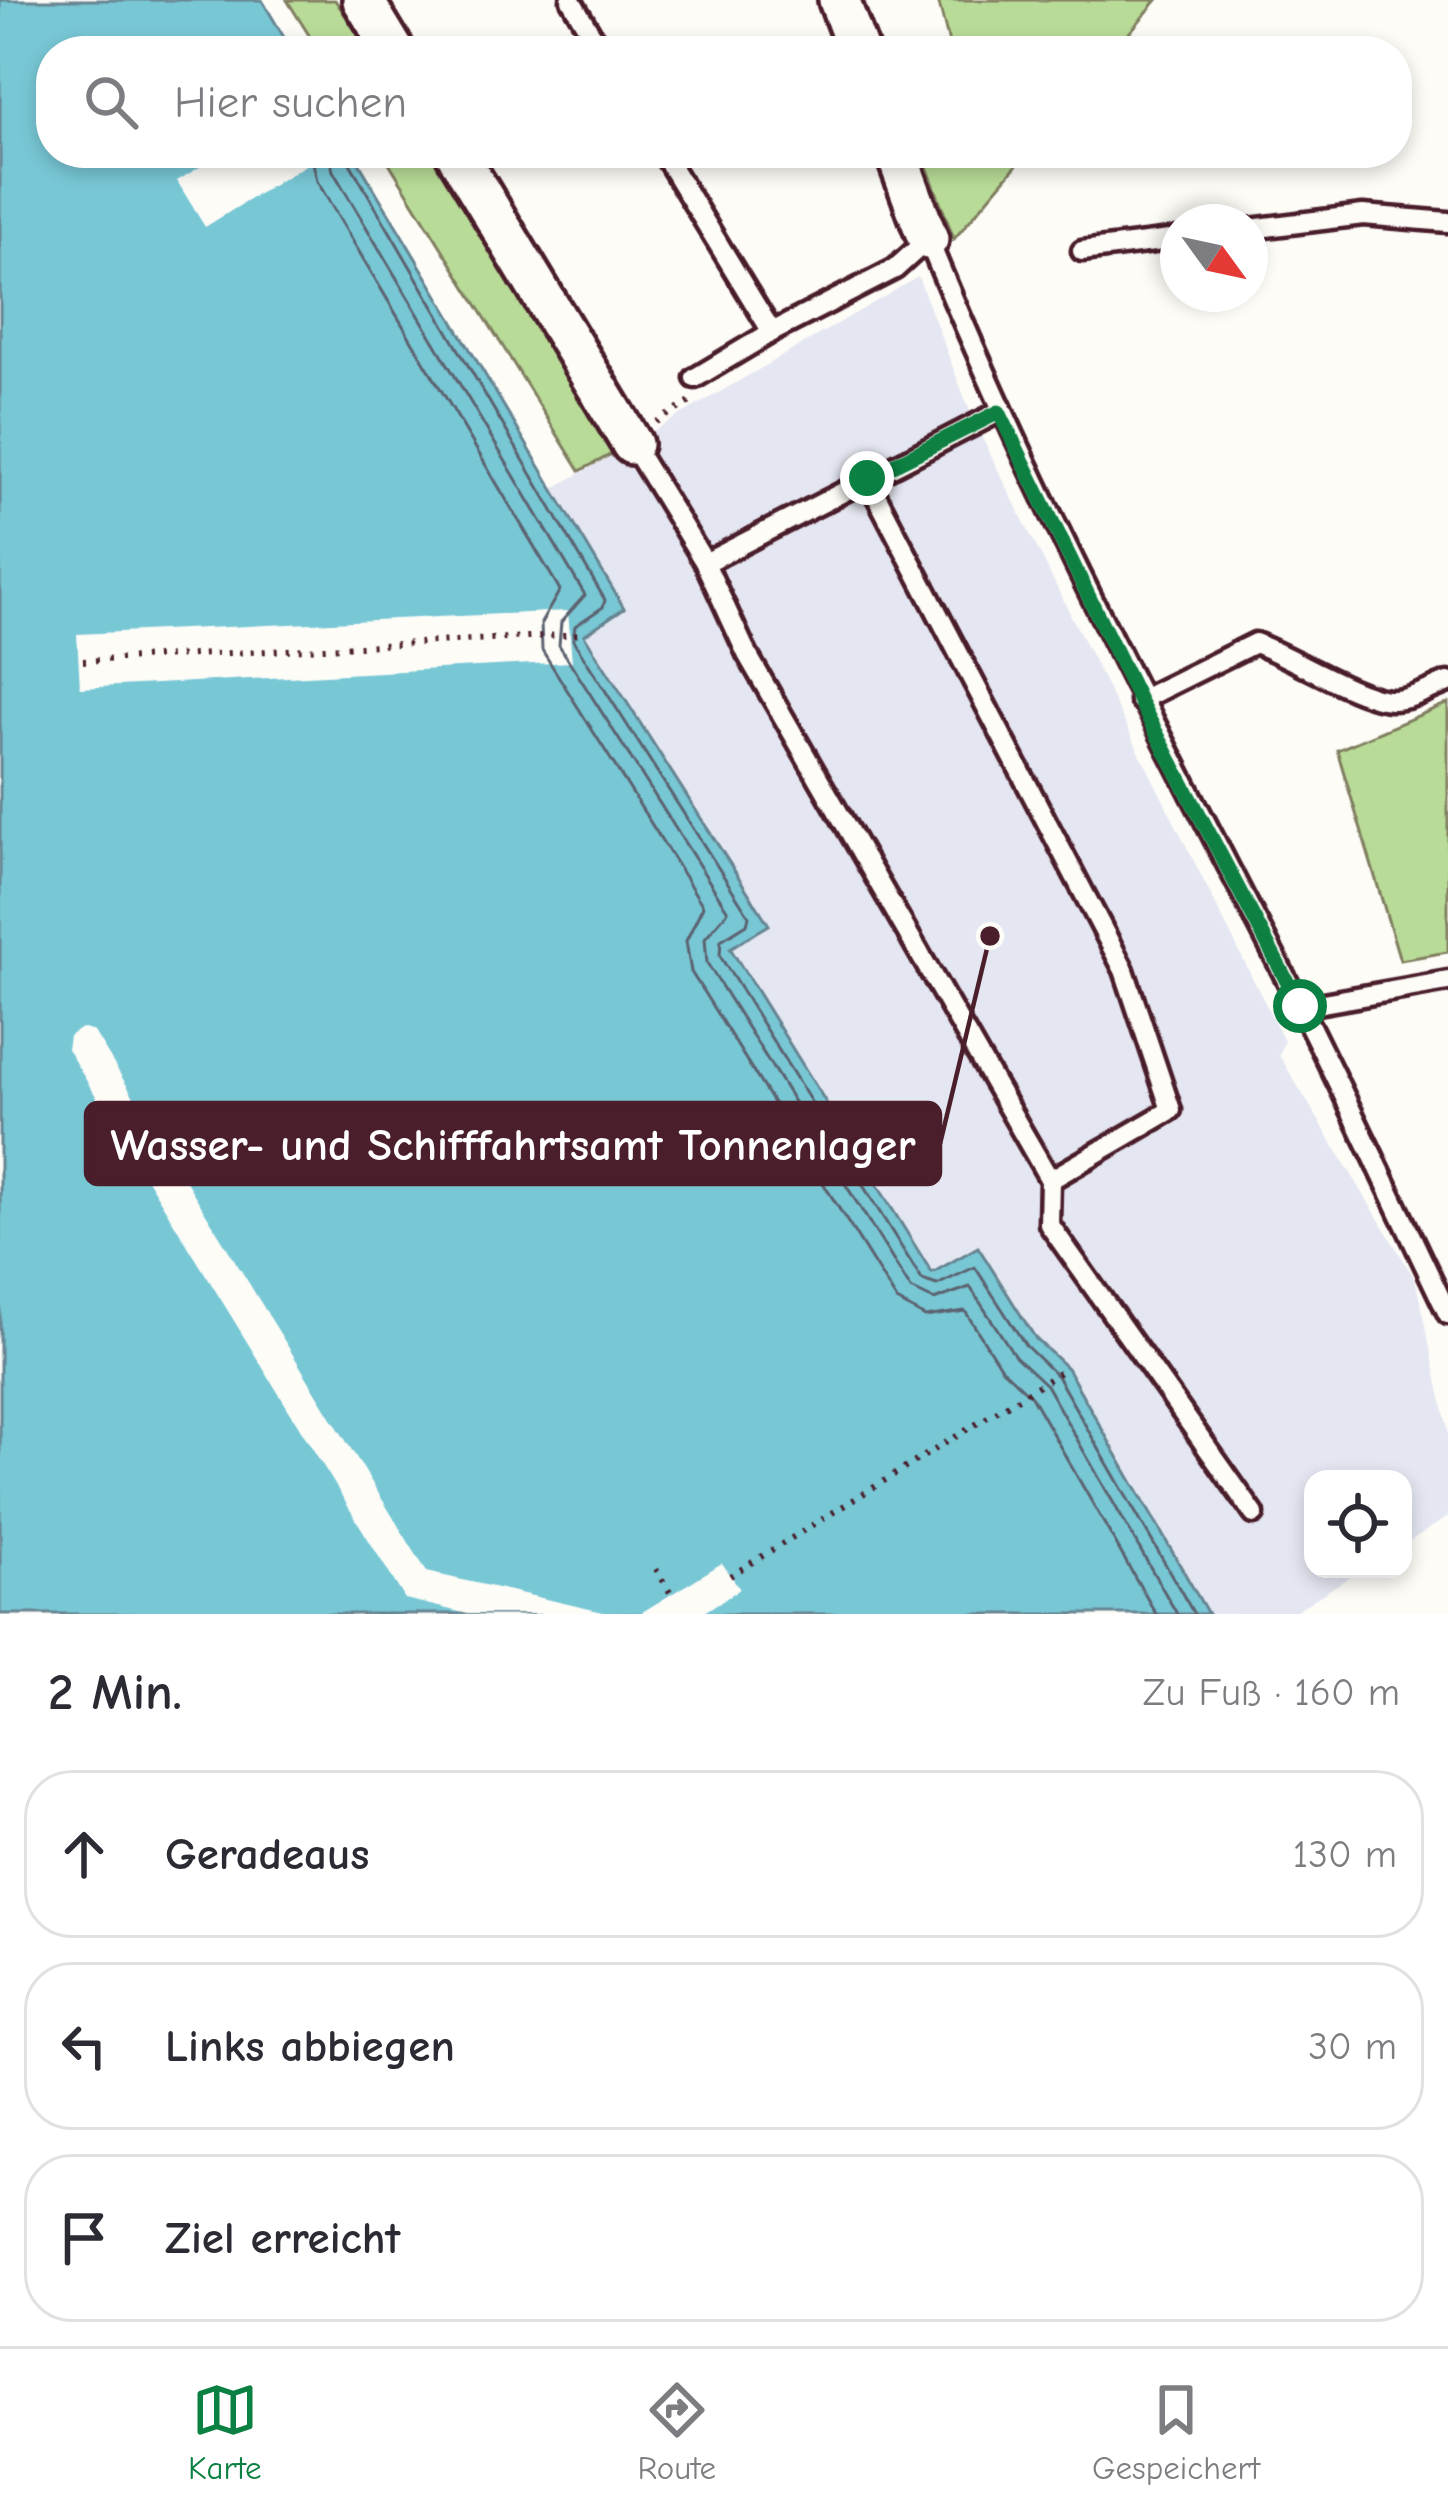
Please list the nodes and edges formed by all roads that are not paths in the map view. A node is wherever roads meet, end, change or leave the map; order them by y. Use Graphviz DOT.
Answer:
graph roads {
  1 [pos="363,0"];
  2 [pos="571,0"];
  3 [pos="839,0"];
  4 [pos="385,36"];
  5 [pos="592,36"];
  6 [pos="852,36"];
  7 [pos="465,168"];
  8 [pos="672,168"];
  9 [pos="902,168"];
  10 [pos="1448,222"];
  11 [pos="1268,228"];
  12 [pos="928,239"];
  13 [pos="1160,240"];
  14 [pos="1082,250"];
  15 [pos="772,332"];
  16 [pos="695,378"];
  17 [pos="999,412"];
  18 [pos="632,444"];
  19 [pos="867,478"];
  20 [pos="705,563"];
  21 [pos="1448,682"];
  22 [pos="1139,700"];
  23 [pos="1448,981"];
  24 [pos="1300,1006"];
  25 [pos="1050,1180"];
  26 [pos="1448,1314"];
  27 [pos="1254,1514"];
  1 -- 4 [label="street"];
  2 -- 5 [label="lane"];
  3 -- 6 [label="street"];
  7 -- 18 [label="street"];
  8 -- 15 [label="lane"];
  9 -- 12 [label="street"];
  10 -- 11 [label="lane"];
  12 -- 15 [label="lane"];
  12 -- 17 [label="lane"];
  13 -- 14 [label="lane"];
  15 -- 16 [label="lane"];
  17 -- 19 [label="lane"];
  17 -- 22 [label="lane"];
  18 -- 20 [label="lane"];
  19 -- 20 [label="lane"];
  19 -- 25 [label="lane"];
  20 -- 25 [label="lane"];
  21 -- 22 [label="lane"];
  22 -- 24 [label="lane"];
  23 -- 24 [label="lane"];
  24 -- 26 [label="lane"];
  25 -- 27 [label="lane"];
}
